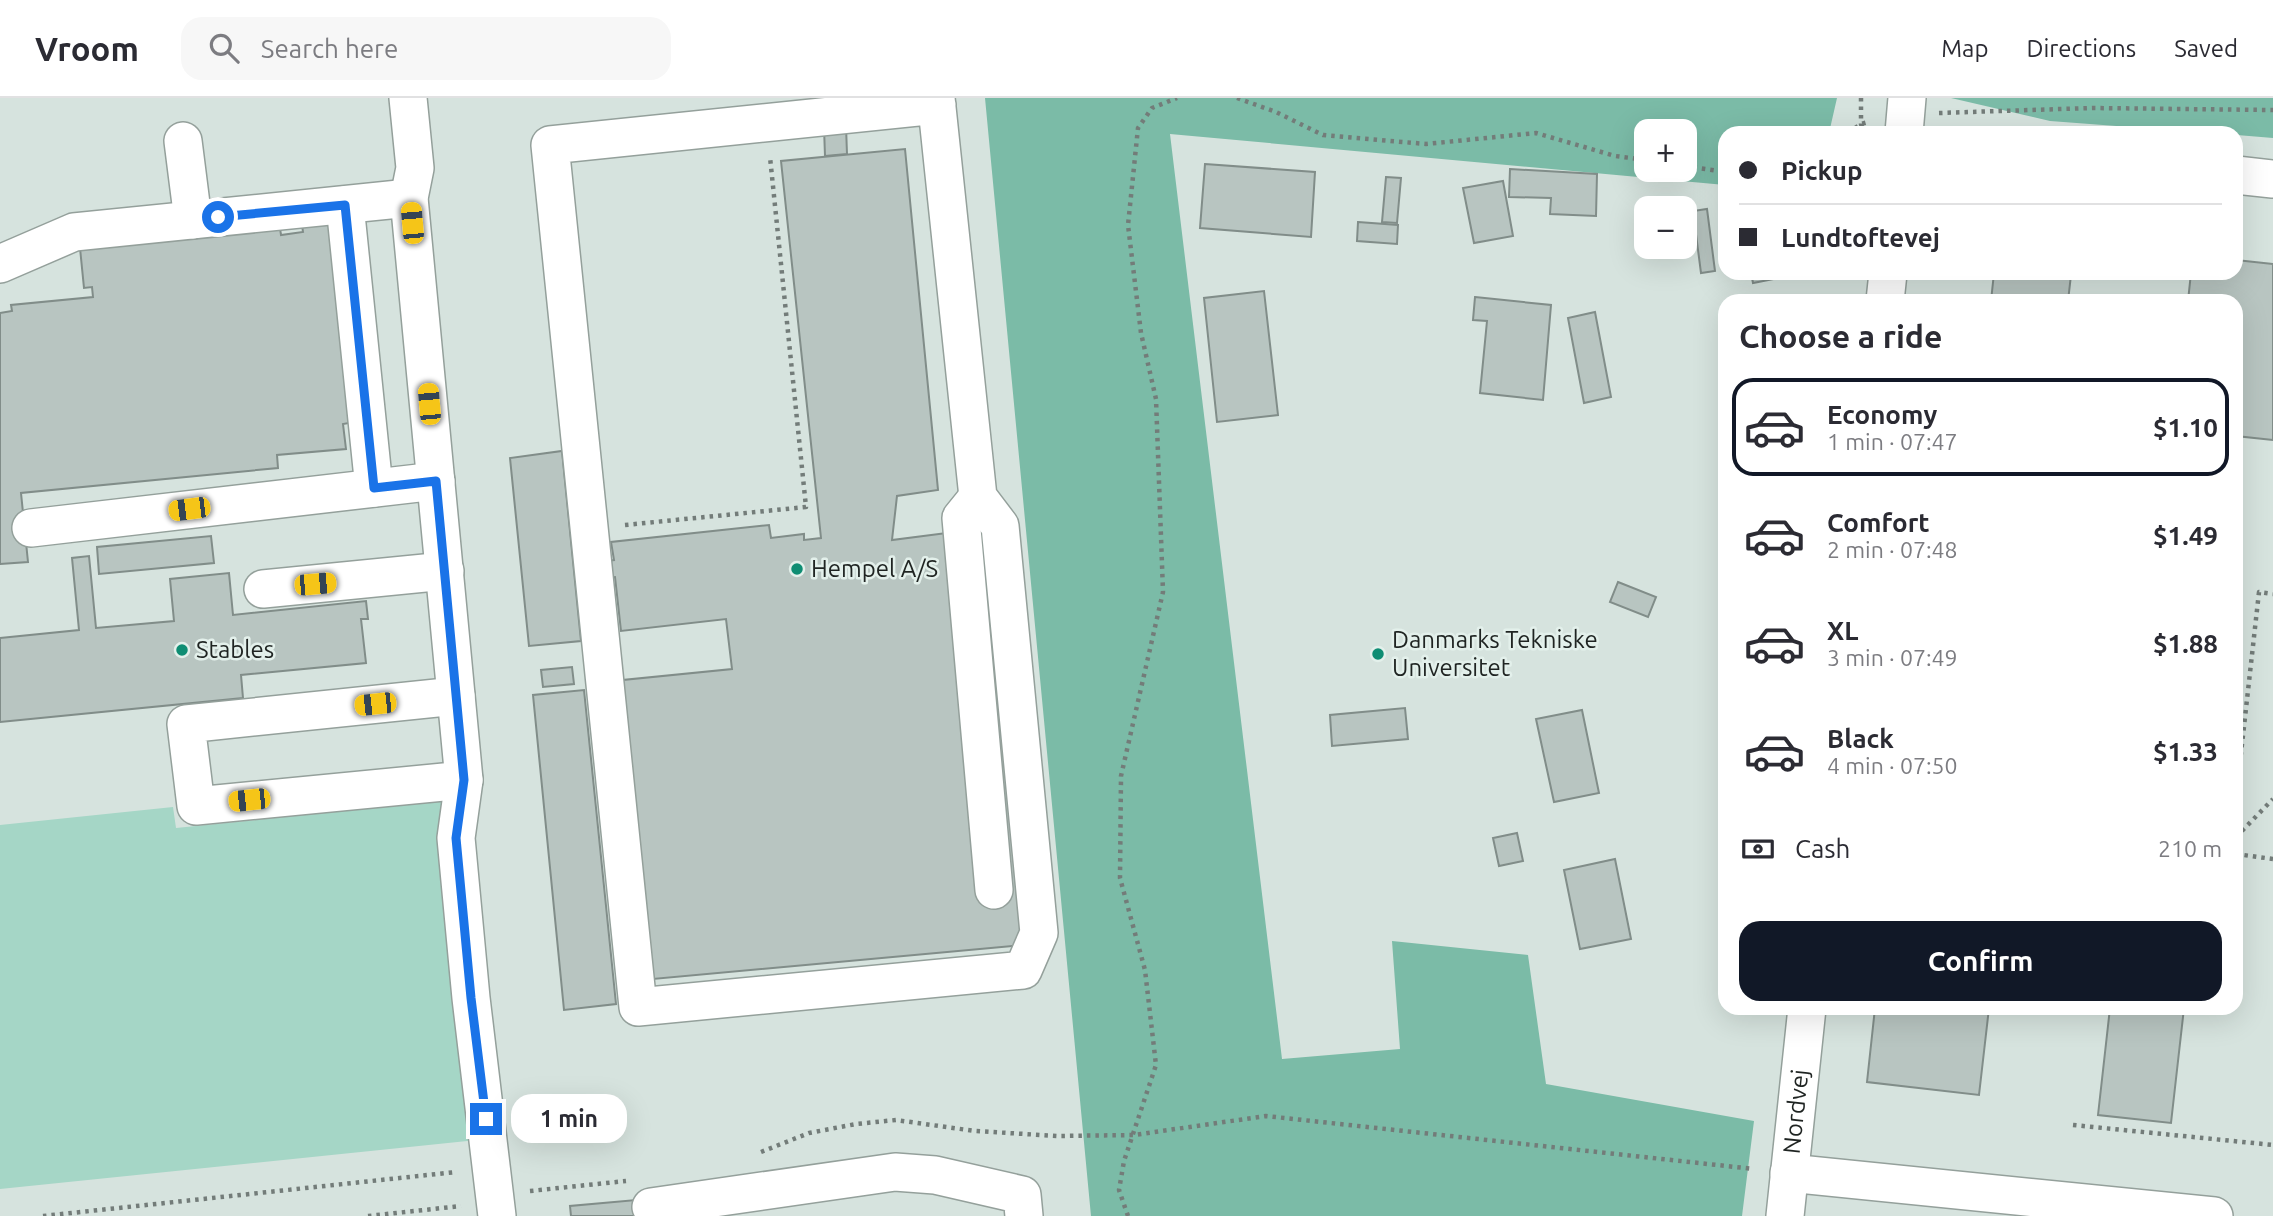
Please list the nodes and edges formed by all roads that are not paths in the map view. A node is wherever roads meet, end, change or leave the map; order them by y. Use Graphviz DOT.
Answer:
graph roads {
  1 [pos="408,98"];
  2 [pos="937,102"];
  3 [pos="183,141"];
  4 [pos="2243,176"];
  5 [pos="2273,179"];
  6 [pos="410,198"];
  7 [pos="345,205"];
  8 [pos="193,220"];
  9 [pos="0,264"];
  10 [pos="436,481"];
  11 [pos="374,488"];
  12 [pos="978,497"];
  13 [pos="31,528"];
  14 [pos="445,571"];
  15 [pos="263,589"];
  16 [pos="456,696"];
  17 [pos="464,780"];
  18 [pos="994,890"];
  19 [pos="1806,1015"];
  20 [pos="1789,1173"];
  21 [pos="495,1193"];
  22 [pos="651,1207"];
  23 [pos="1024,1216"];
  24 [pos="1785,1216"];
  25 [pos="2214,1216"];
  1 -- 6 [label="street"];
  2 -- 12 [label="street"];
  2 -- 12 [label="street"];
  3 -- 8 [label="street"];
  4 -- 5 [label="street"];
  6 -- 7 [label="street"];
  6 -- 10 [label="street"];
  7 -- 8 [label="street"];
  7 -- 11 [label="street"];
  8 -- 9 [label="street"];
  10 -- 11 [label="street"];
  10 -- 14 [label="street"];
  11 -- 13 [label="street"];
  12 -- 18 [label="street"];
  14 -- 15 [label="street"];
  14 -- 16 [label="street"];
  16 -- 17 [label="street"];
  16 -- 17 [label="street"];
  17 -- 21 [label="street"];
  19 -- 20 [label="street, Nordvej"];
  20 -- 24 [label="street, Nordvej"];
  20 -- 25 [label="street"];
  22 -- 23 [label="street"];
}
